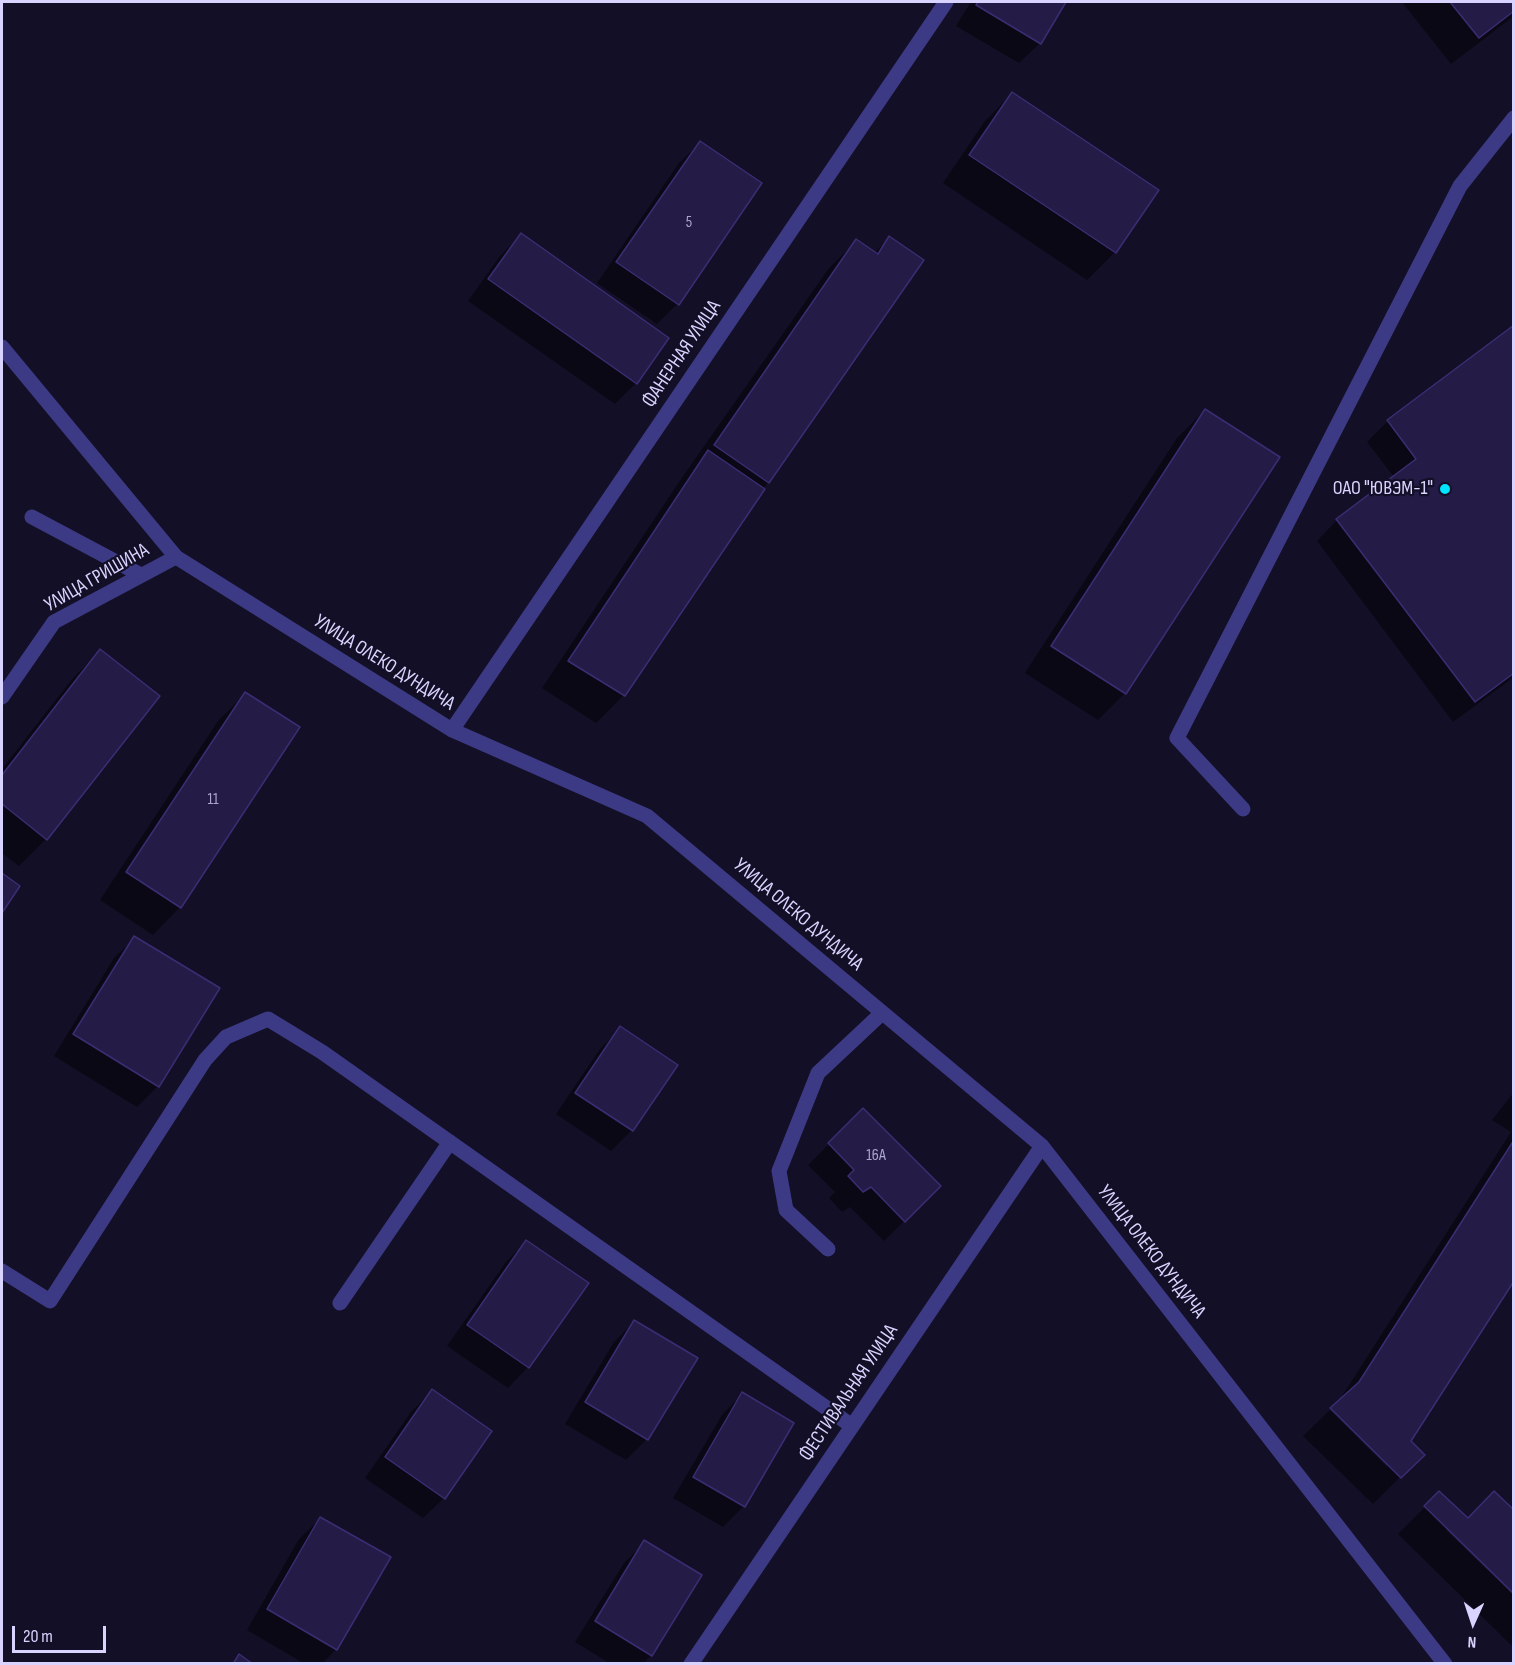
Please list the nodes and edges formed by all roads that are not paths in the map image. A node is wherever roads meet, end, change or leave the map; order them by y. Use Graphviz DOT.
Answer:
graph roads {
  1 [pos="946,2"];
  2 [pos="1514,118"];
  3 [pos="2,347"];
  4 [pos="32,517"];
  5 [pos="176,557"];
  6 [pos="141,575"];
  7 [pos="2,697"];
  8 [pos="452,730"];
  9 [pos="1243,809"];
  10 [pos="882,1013"];
  11 [pos="450,1142"];
  12 [pos="1042,1146"];
  13 [pos="828,1248"];
  14 [pos="2,1271"];
  15 [pos="340,1303"];
  16 [pos="852,1426"];
  17 [pos="690,1664"];
  18 [pos="1445,1664"];
  1 -- 8 [label="street, ФАНЕРНАЯ УЛИЦА"];
  2 -- 9 [label="street"];
  3 -- 5 [label="street, УЛИЦА ОЛЕКО ДУНДИЧА"];
  4 -- 6 [label="street"];
  5 -- 6 [label="street, УЛИЦА ГРИШИНА"];
  5 -- 8 [label="street, УЛИЦА ОЛЕКО ДУНДИЧА"];
  6 -- 7 [label="street, УЛИЦА ГРИШИНА"];
  8 -- 10 [label="street, УЛИЦА ОЛЕКО ДУНДИЧА"];
  10 -- 12 [label="street, УЛИЦА ОЛЕКО ДУНДИЧА"];
  10 -- 13 [label="street"];
  11 -- 14 [label="street"];
  11 -- 15 [label="street"];
  11 -- 16 [label="street"];
  12 -- 16 [label="street, ФЕСТИВАЛЬНАЯ УЛИЦА"];
  12 -- 18 [label="street, УЛИЦА ОЛЕКО ДУНДИЧА"];
  16 -- 17 [label="street, ФЕСТИВАЛЬНАЯ УЛИЦА"];
}
